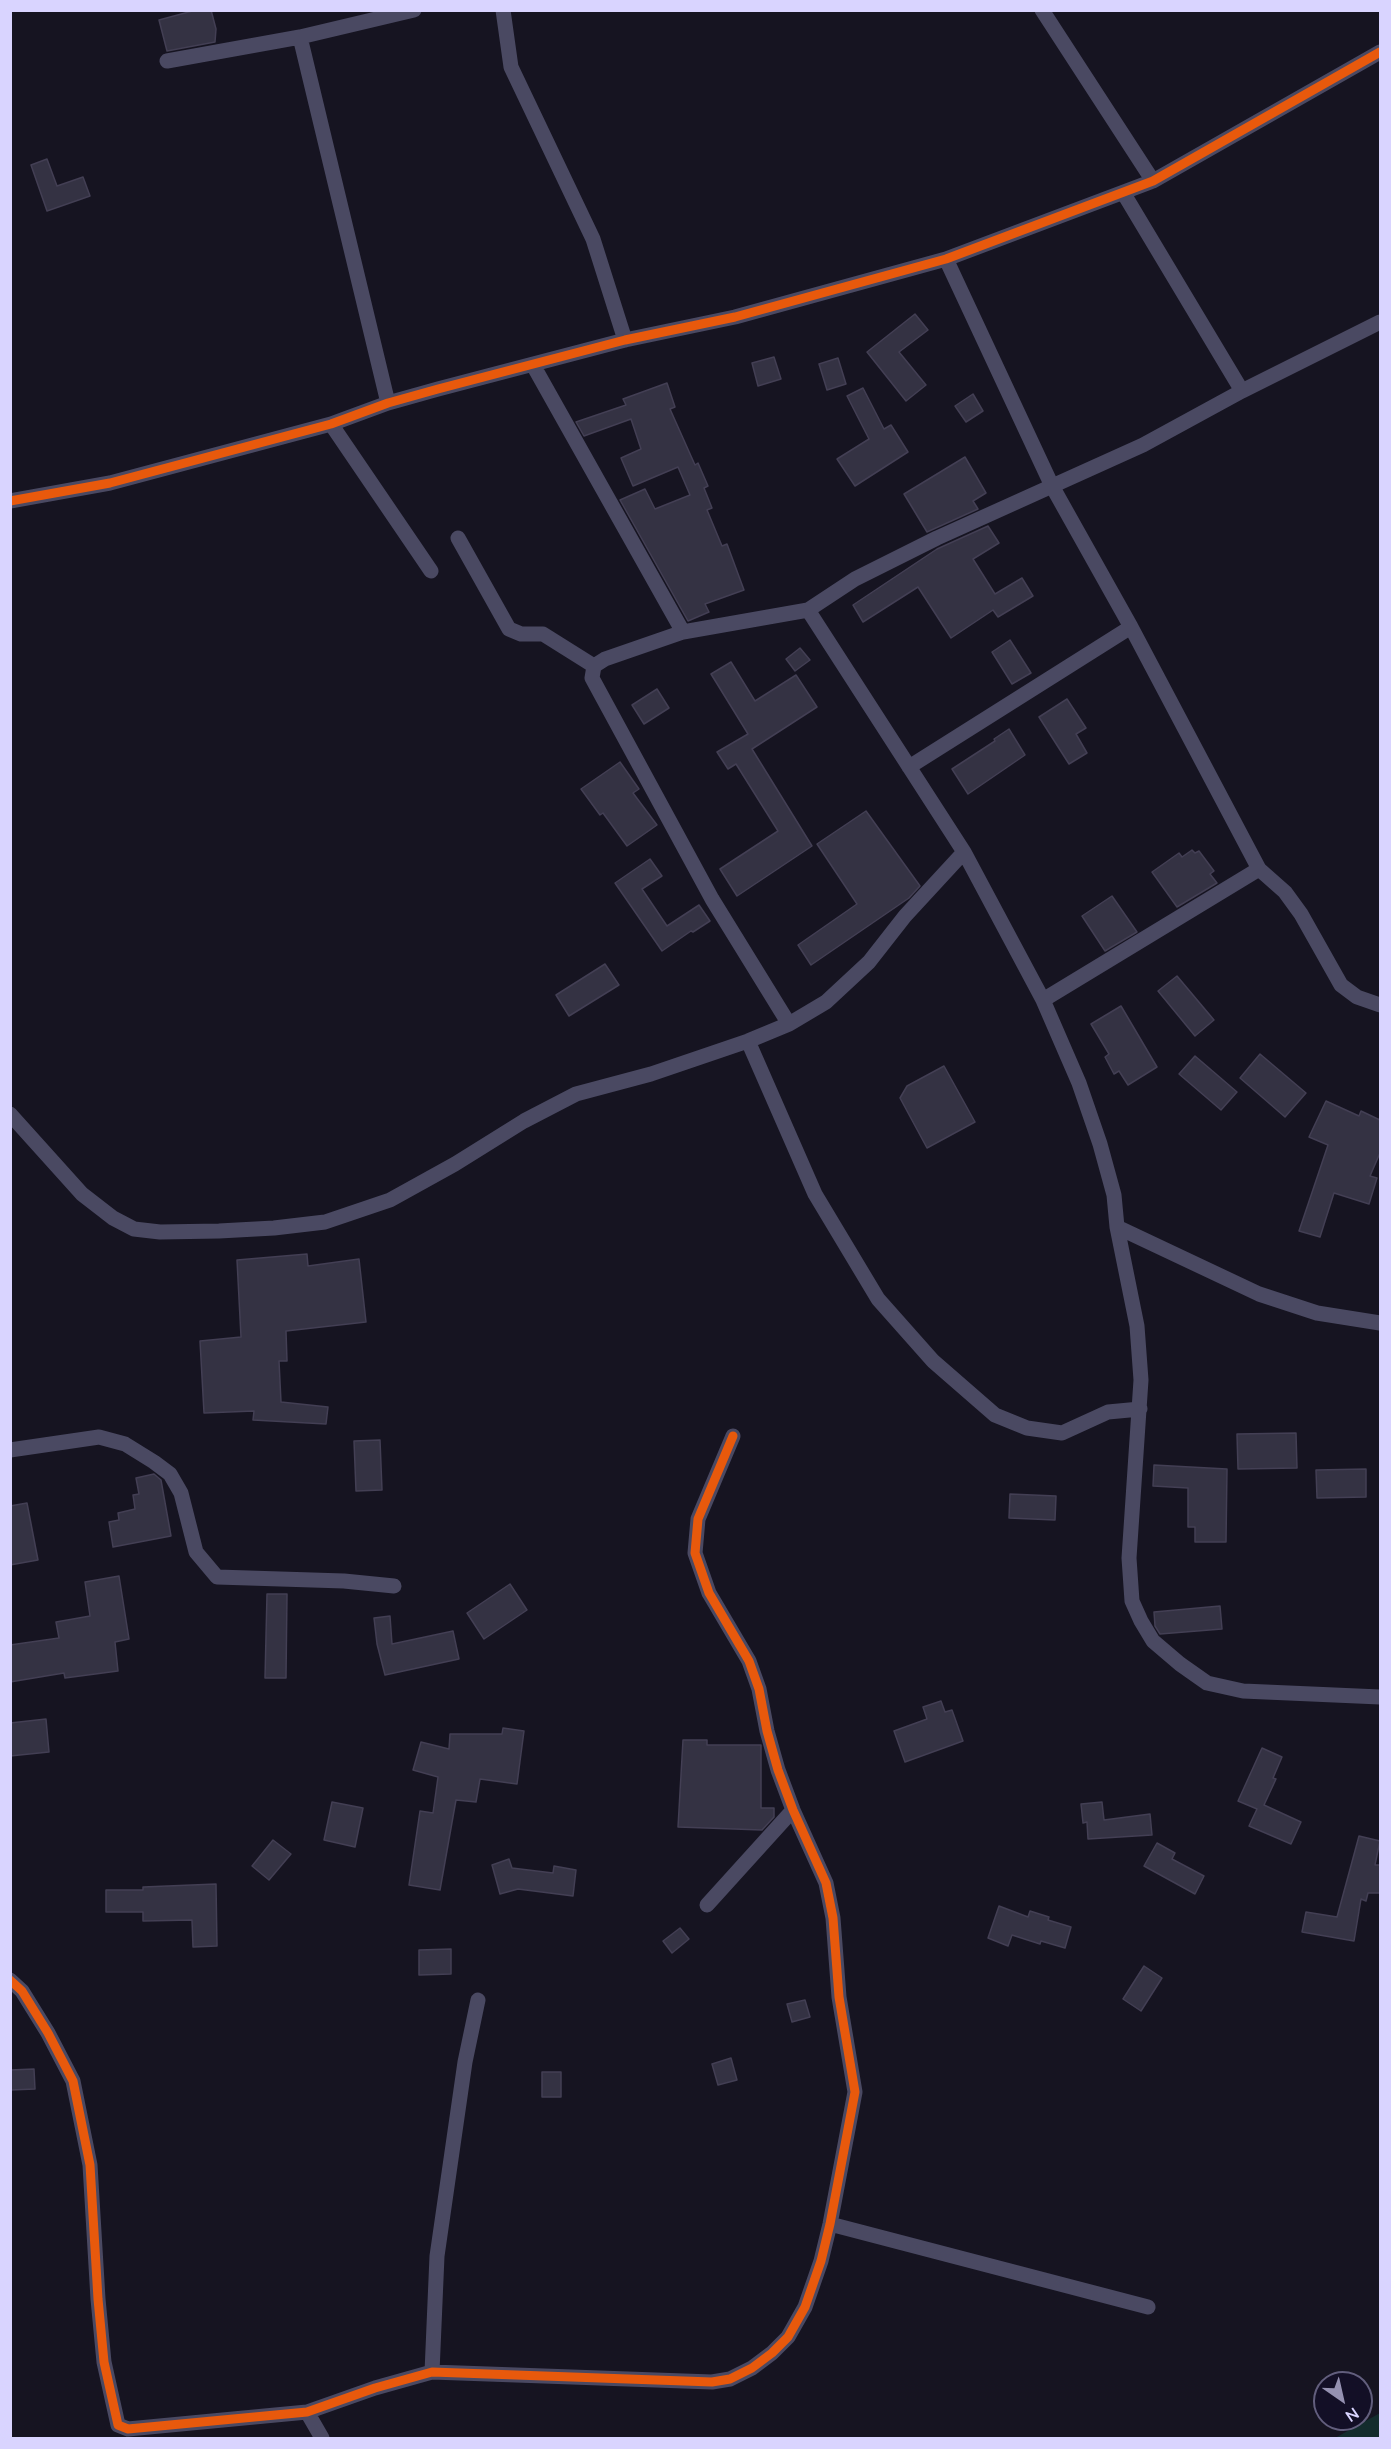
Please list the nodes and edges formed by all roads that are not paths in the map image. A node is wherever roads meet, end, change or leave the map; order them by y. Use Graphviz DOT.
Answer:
graph roads {
  1 [pos="414,10"];
  2 [pos="503,10"];
  3 [pos="1042,10"];
  4 [pos="359,17"];
  5 [pos="300,37"];
  6 [pos="1380,52"];
  7 [pos="167,61"];
  8 [pos="1153,182"];
  9 [pos="1124,194"];
  10 [pos="946,259"];
  11 [pos="1380,322"];
  12 [pos="625,340"];
  13 [pos="533,365"];
  14 [pos="1242,391"];
  15 [pos="388,402"];
  16 [pos="331,424"];
  17 [pos="1052,486"];
  18 [pos="10,501"];
  19 [pos="458,538"];
  20 [pos="431,571"];
  21 [pos="808,610"];
  22 [pos="1131,627"];
  23 [pos="683,632"];
  24 [pos="594,666"];
  25 [pos="909,767"];
  26 [pos="964,852"];
  27 [pos="1259,869"];
  28 [pos="1043,1000"];
  29 [pos="1380,1005"];
  30 [pos="789,1024"];
  31 [pos="748,1041"];
  32 [pos="10,1114"];
  33 [pos="1117,1227"];
  34 [pos="1380,1323"];
  35 [pos="1140,1409"];
  36 [pos="733,1436"];
  37 [pos="10,1450"];
  38 [pos="394,1586"];
  39 [pos="1380,1697"];
  40 [pos="793,1810"];
  41 [pos="706,1905"];
  42 [pos="10,1980"];
  43 [pos="478,2000"];
  44 [pos="830,2224"];
  45 [pos="1148,2307"];
  46 [pos="432,2372"];
  47 [pos="308,2412"];
  48 [pos="322,2439"];
  1 -- 4 [label="street"];
  2 -- 12 [label="street"];
  3 -- 8 [label="street"];
  4 -- 5 [label="street"];
  5 -- 7 [label="street"];
  5 -- 15 [label="street"];
  6 -- 8 [label="street"];
  8 -- 9 [label="street"];
  9 -- 10 [label="street"];
  9 -- 14 [label="street"];
  10 -- 12 [label="street"];
  10 -- 17 [label="street"];
  11 -- 14 [label="street"];
  12 -- 13 [label="street"];
  13 -- 15 [label="street"];
  13 -- 23 [label="street"];
  14 -- 17 [label="street"];
  15 -- 16 [label="street"];
  16 -- 18 [label="street"];
  16 -- 20 [label="street"];
  17 -- 21 [label="street"];
  17 -- 22 [label="street"];
  19 -- 24 [label="street"];
  21 -- 23 [label="street"];
  21 -- 25 [label="street"];
  22 -- 25 [label="street"];
  22 -- 27 [label="street"];
  23 -- 24 [label="street"];
  24 -- 30 [label="street"];
  25 -- 26 [label="street"];
  26 -- 28 [label="street"];
  26 -- 30 [label="street"];
  27 -- 28 [label="street"];
  27 -- 29 [label="street"];
  28 -- 33 [label="street"];
  30 -- 31 [label="street"];
  31 -- 32 [label="street"];
  31 -- 35 [label="street"];
  33 -- 34 [label="street"];
  33 -- 35 [label="street"];
  35 -- 39 [label="street"];
  36 -- 40 [label="street"];
  37 -- 38 [label="street"];
  40 -- 41 [label="street"];
  40 -- 44 [label="street"];
  42 -- 47 [label="street"];
  43 -- 46 [label="street"];
  44 -- 45 [label="street"];
  44 -- 46 [label="street"];
  46 -- 47 [label="street"];
  47 -- 48 [label="street"];
}
